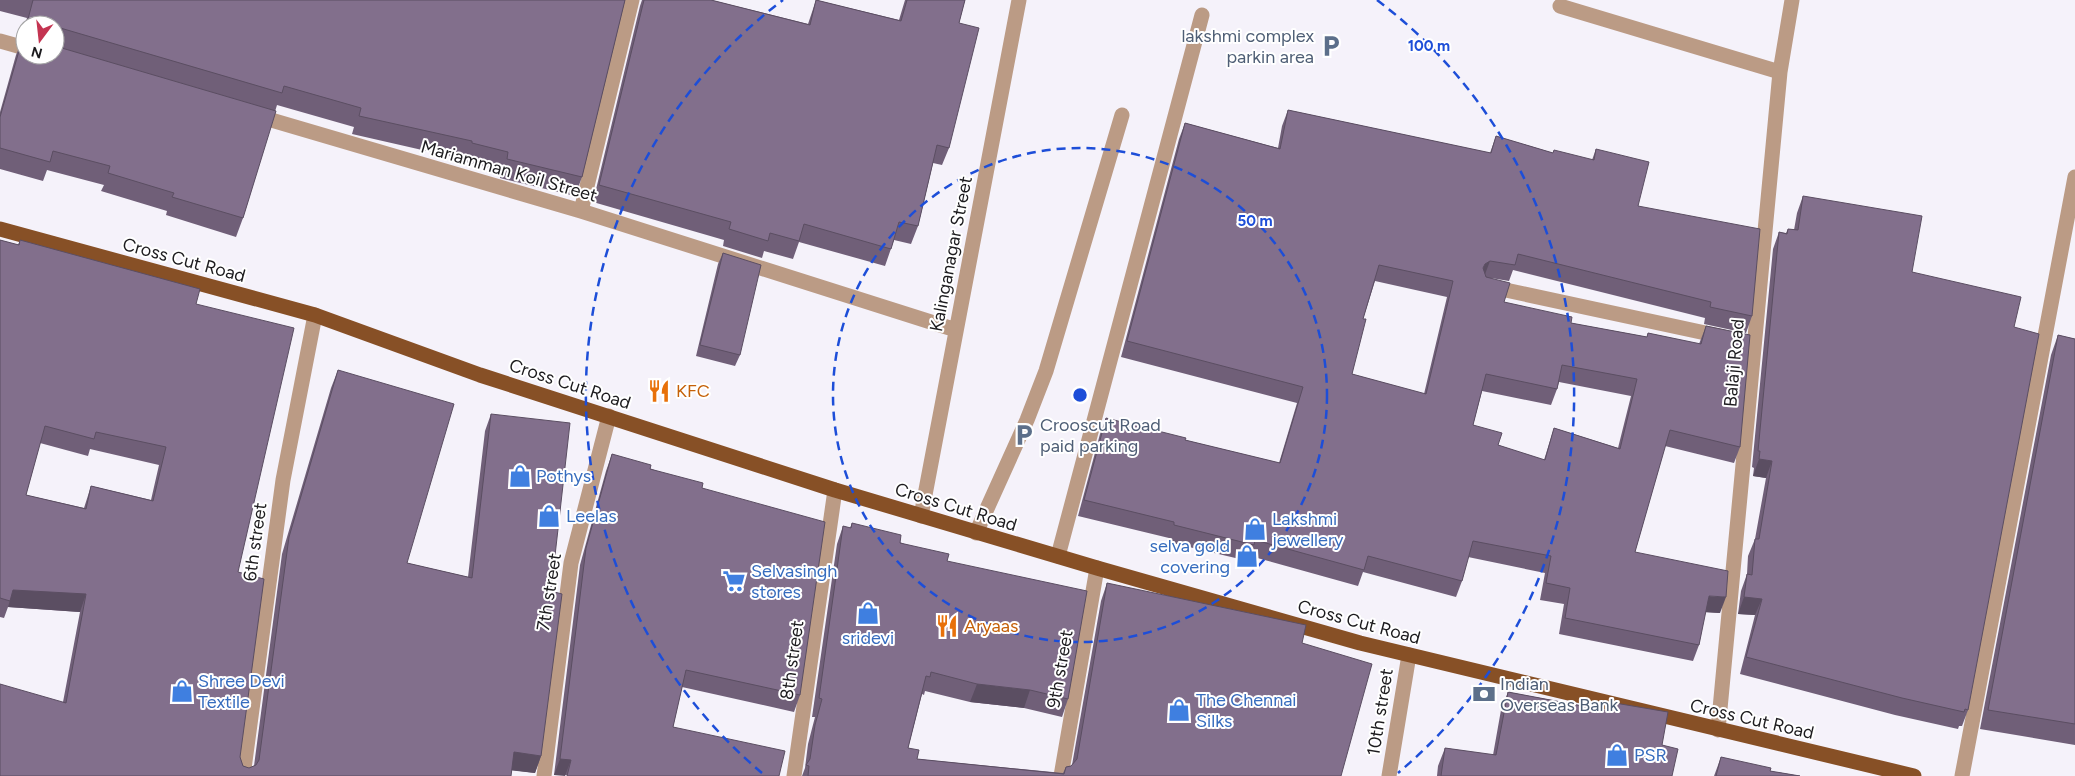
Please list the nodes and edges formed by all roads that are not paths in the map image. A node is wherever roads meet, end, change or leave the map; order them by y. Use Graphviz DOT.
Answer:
graph roads {
  1 [pos="632,0"];
  2 [pos="1792,0"];
  3 [pos="1015,1"];
  4 [pos="1560,6"];
  5 [pos="1202,15"];
  6 [pos="0,41"];
  7 [pos="15,45"];
  8 [pos="1780,72"];
  9 [pos="239,111"];
  10 [pos="1122,116"];
  11 [pos="2075,177"];
  12 [pos="581,211"];
  13 [pos="0,229"];
  14 [pos="1486,286"];
  15 [pos="315,315"];
  16 [pos="956,330"];
  17 [pos="1754,344"];
  18 [pos="609,416"];
  19 [pos="835,490"];
  20 [pos="921,516"];
  21 [pos="976,533"];
  22 [pos="1058,556"];
  23 [pos="1098,568"];
  24 [pos="1409,655"];
  25 [pos="1718,730"];
  26 [pos="243,776"];
  27 [pos="544,776"];
  28 [pos="794,776"];
  29 [pos="1060,776"];
  30 [pos="1389,776"];
  31 [pos="1914,776"];
  32 [pos="1962,776"];
  1 -- 12 [label="street"];
  2 -- 8 [label="street, Balaji Road"];
  3 -- 16 [label="street, Kalinganagar Street"];
  4 -- 8 [label="street"];
  5 -- 22 [label="street"];
  6 -- 7 [label="street"];
  8 -- 17 [label="street, Balaji Road"];
  9 -- 12 [label="street, Mariamman Koil Street"];
  10 -- 21 [label="street"];
  11 -- 32 [label="street"];
  12 -- 16 [label="street, Mariamman Koil Street"];
  13 -- 15 [label="main road, Cross Cut Road"];
  14 -- 17 [label="street"];
  15 -- 18 [label="main road, Cross Cut Road"];
  15 -- 26 [label="street, 6th street"];
  16 -- 20 [label="street, Kalinganagar Street"];
  17 -- 25 [label="street, Balaji Road"];
  18 -- 19 [label="main road, Cross Cut Road"];
  18 -- 27 [label="street, 7th street"];
  19 -- 20 [label="main road, Cross Cut Road"];
  19 -- 28 [label="street, 8th street"];
  20 -- 21 [label="main road, Cross Cut Road"];
  21 -- 22 [label="main road, Cross Cut Road"];
  22 -- 23 [label="main road, Cross Cut Road"];
  23 -- 24 [label="main road, Cross Cut Road"];
  23 -- 29 [label="street, 9th street"];
  24 -- 25 [label="main road, Cross Cut Road"];
  24 -- 30 [label="street, 10th street"];
  25 -- 31 [label="main road, Cross Cut Road"];
}
